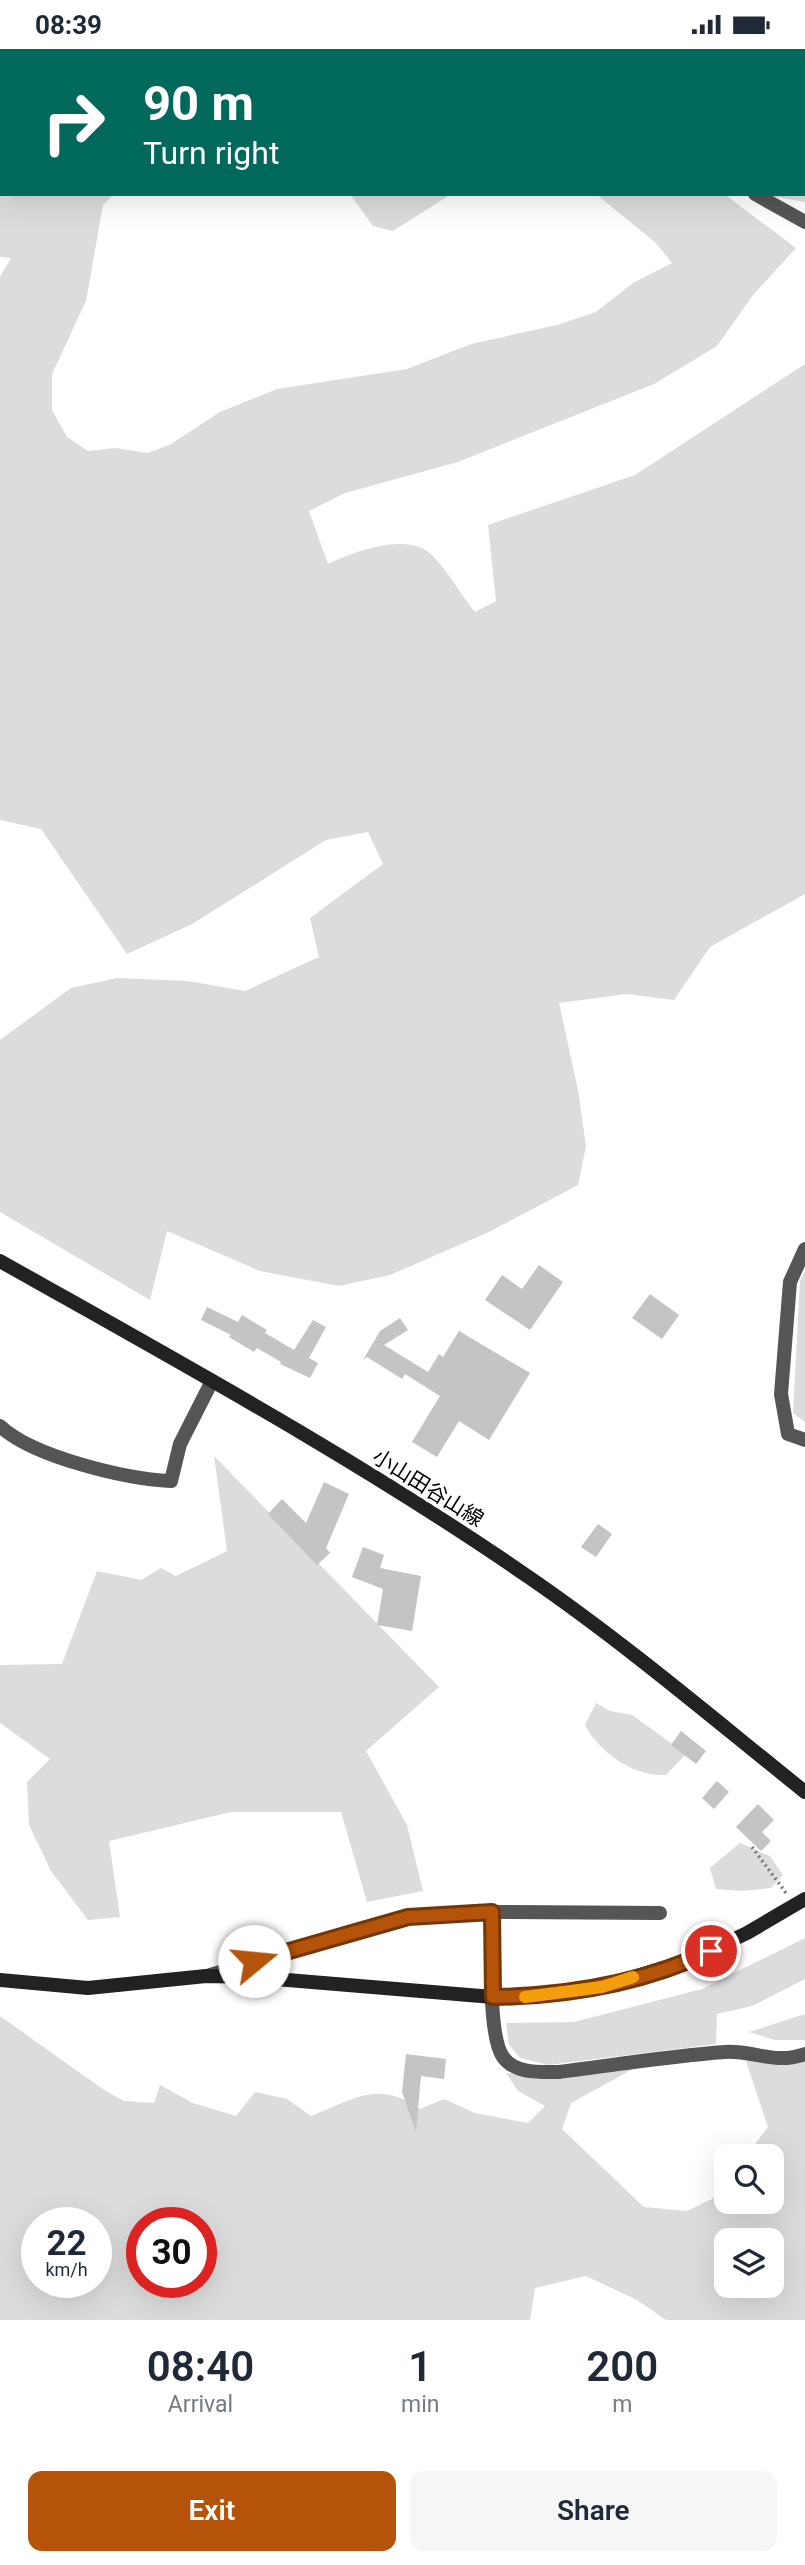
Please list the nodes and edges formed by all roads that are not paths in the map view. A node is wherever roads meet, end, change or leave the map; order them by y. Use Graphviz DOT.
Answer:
graph roads {
  1 [pos="759,196"];
  2 [pos="805,222"];
  3 [pos="805,1249"];
  4 [pos="0,1261"];
  5 [pos="212,1381"];
  6 [pos="0,1426"];
  7 [pos="805,1440"];
  8 [pos="805,1792"];
  9 [pos="800,1903"];
  10 [pos="492,1912"];
  11 [pos="660,1913"];
  12 [pos="206,1976"];
  13 [pos="0,1980"];
  14 [pos="493,1997"];
  15 [pos="805,2054"];
  1 -- 2 [label="street"];
  3 -- 7 [label="street"];
  4 -- 5 [label="main road, 小山田谷山線"];
  5 -- 6 [label="street"];
  5 -- 8 [label="main road, 小山田谷山線"];
  9 -- 14 [label="main road"];
  10 -- 11 [label="street"];
  10 -- 12 [label="street"];
  10 -- 14 [label="street"];
  12 -- 13 [label="main road"];
  12 -- 14 [label="main road"];
  14 -- 15 [label="street"];
}
